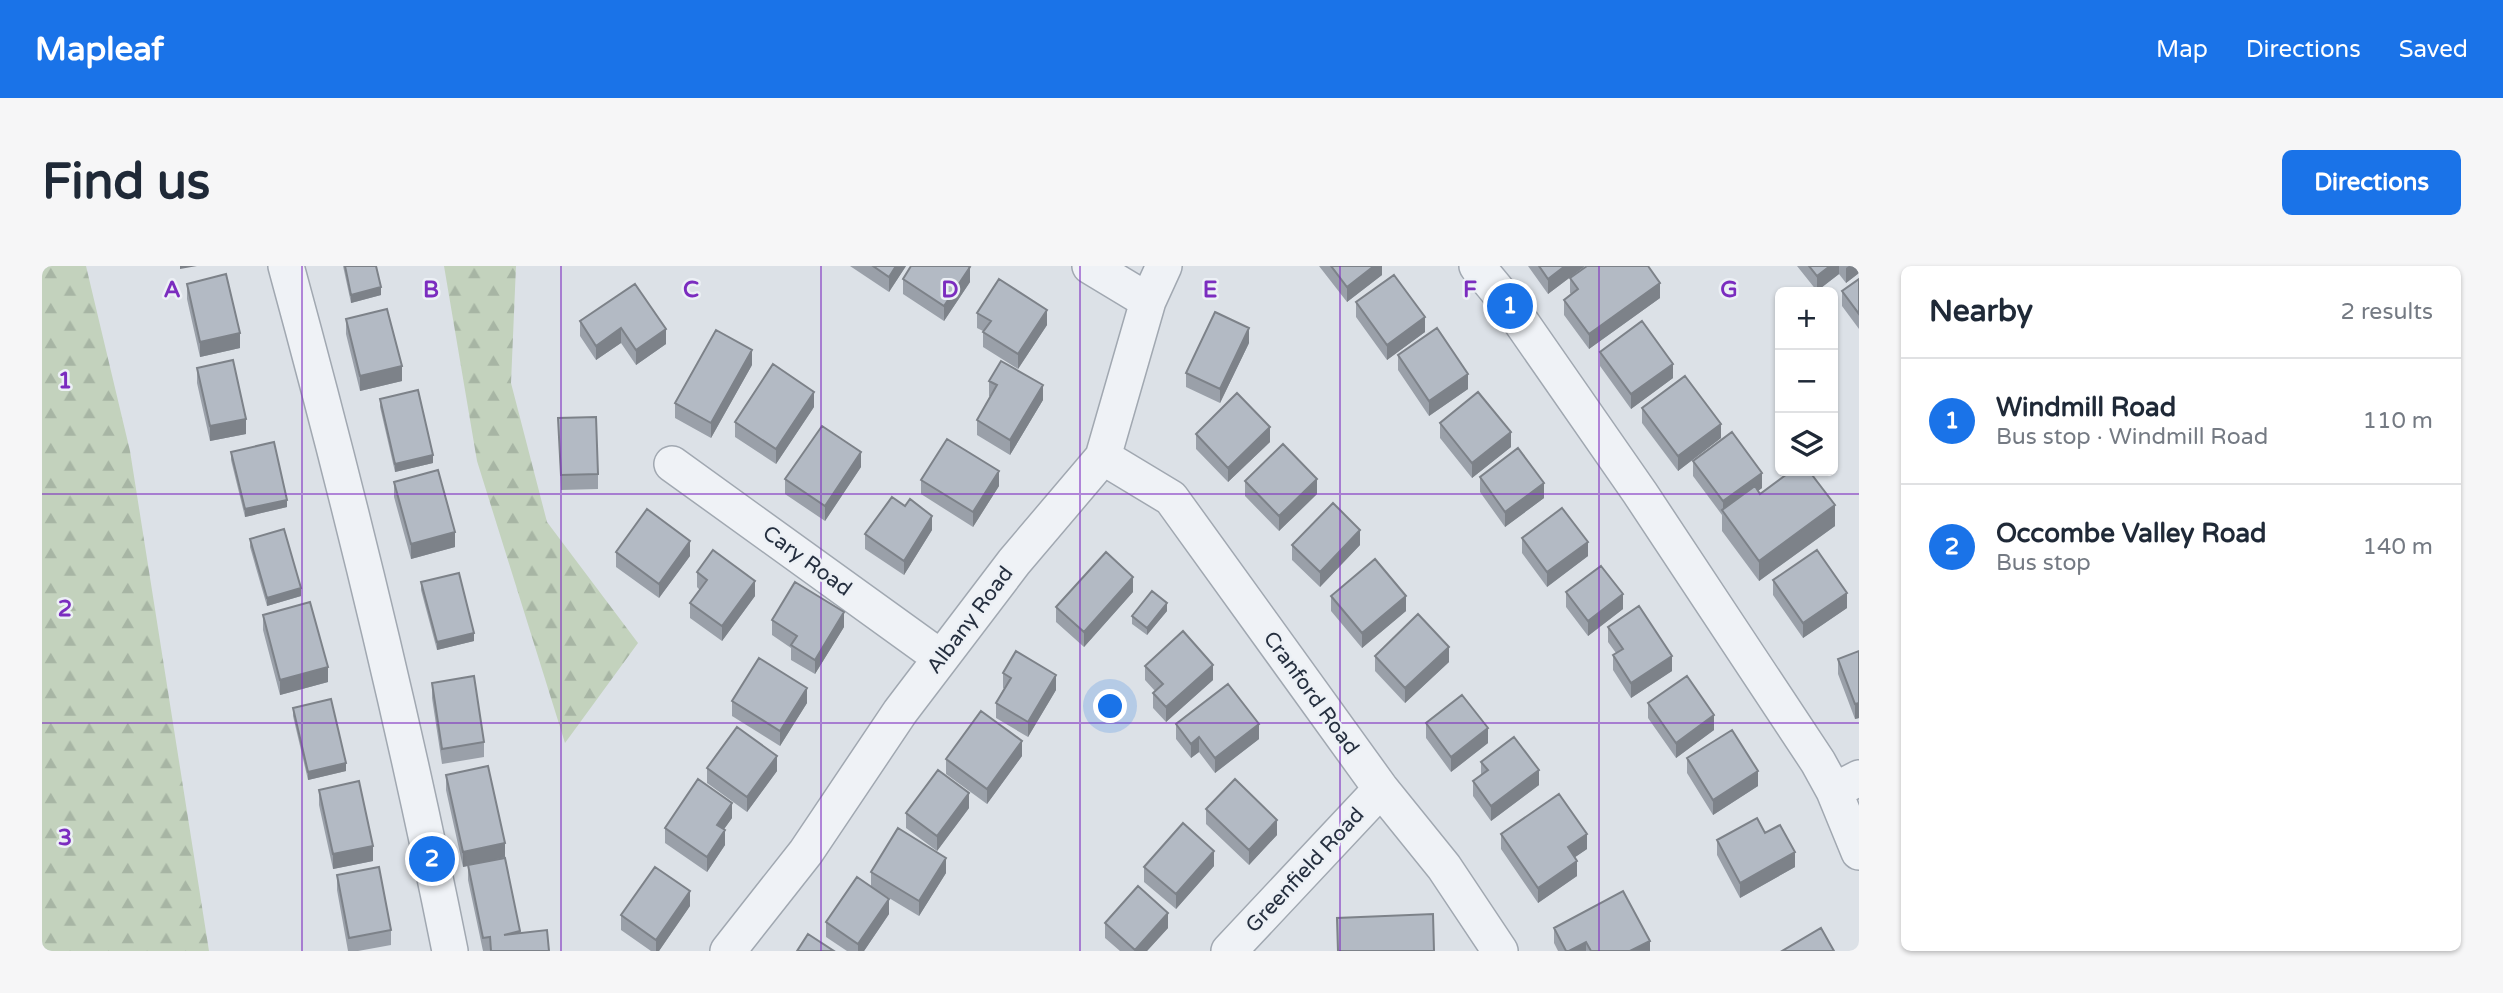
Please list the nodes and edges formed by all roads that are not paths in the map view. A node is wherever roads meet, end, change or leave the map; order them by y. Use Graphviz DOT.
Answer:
graph roads {
  1 [pos="286,266"];
  2 [pos="1090,266"];
  3 [pos="1164,266"];
  4 [pos="1477,266"];
  5 [pos="1148,301"];
  6 [pos="1103,457"];
  7 [pos="672,464"];
  8 [pos="941,658"];
  9 [pos="1846,784"];
  10 [pos="1381,789"];
  11 [pos="1859,852"];
  12 [pos="450,951"];
  13 [pos="727,951"];
  14 [pos="1229,951"];
  15 [pos="1500,951"];
  1 -- 12 [label="street"];
  2 -- 5 [label="street"];
  3 -- 5 [label="street, Albany Road"];
  4 -- 9 [label="street"];
  5 -- 6 [label="street, Albany Road"];
  6 -- 8 [label="street, Albany Road"];
  6 -- 10 [label="street, Cranford Road"];
  7 -- 8 [label="street, Cary Road"];
  8 -- 13 [label="street, Albany Road"];
  9 -- 11 [label="street"];
  10 -- 14 [label="street, Greenfield Road"];
  10 -- 15 [label="street, Cranford Road"];
}
